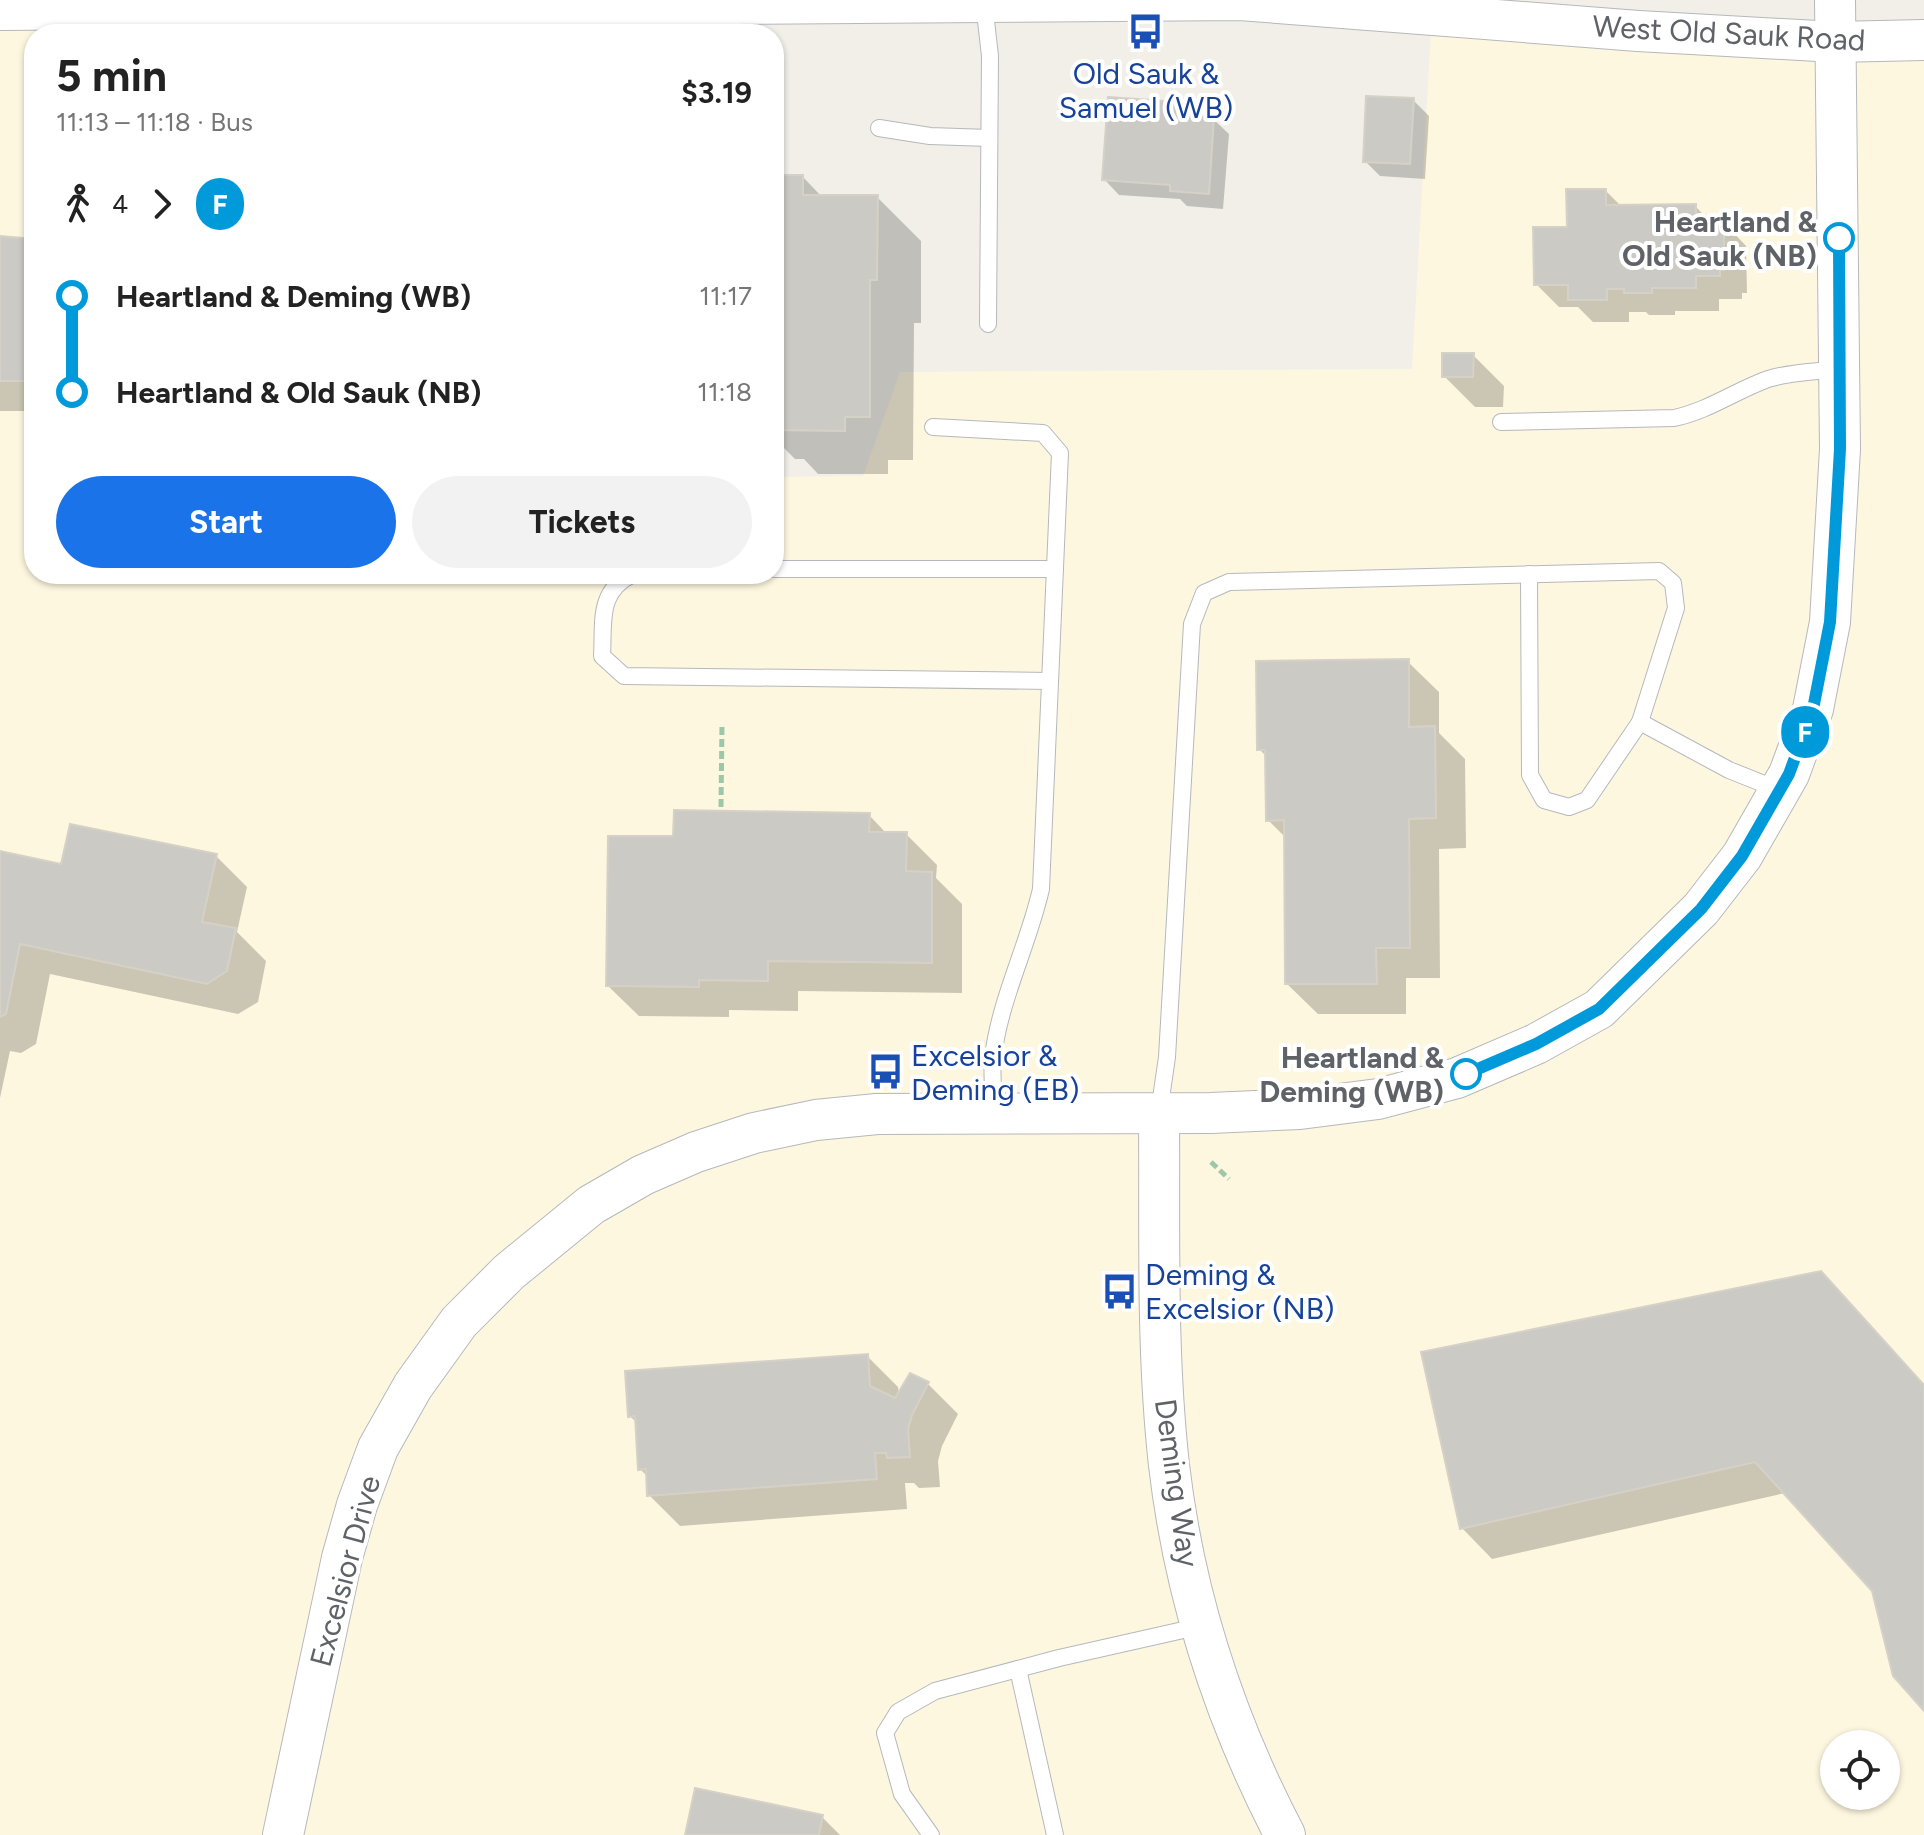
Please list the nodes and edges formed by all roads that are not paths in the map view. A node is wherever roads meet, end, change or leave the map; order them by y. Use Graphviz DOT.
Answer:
graph roads {
  1 [pos="1835,0"];
  2 [pos="984,3"];
  3 [pos="0,10"];
  4 [pos="1924,40"];
  5 [pos="1835,42"];
  6 [pos="879,128"];
  7 [pos="989,138"];
  8 [pos="988,324"];
  9 [pos="1839,369"];
  10 [pos="1501,422"];
  11 [pos="933,427"];
  12 [pos="784,569"];
  13 [pos="1055,569"];
  14 [pos="1529,574"];
  15 [pos="617,584"];
  16 [pos="1050,681"];
  17 [pos="1640,722"];
  18 [pos="1779,790"];
  19 [pos="995,1113"];
  20 [pos="1159,1113"];
  21 [pos="1201,1626"];
  22 [pos="1018,1669"];
  23 [pos="283,1835"];
  24 [pos="931,1835"];
  25 [pos="1055,1835"];
  26 [pos="1285,1835"];
  1 -- 5 [label="street, Excelsior Drive"];
  2 -- 3 [label="street, West Old Sauk Road"];
  2 -- 5 [label="street, West Old Sauk Road"];
  2 -- 7 [label="lane"];
  4 -- 5 [label="street, West Old Sauk Road"];
  5 -- 9 [label="street, Excelsior Drive"];
  6 -- 7 [label="lane"];
  7 -- 8 [label="lane"];
  9 -- 10 [label="lane"];
  9 -- 18 [label="street, Excelsior Drive"];
  11 -- 13 [label="lane"];
  12 -- 13 [label="lane"];
  13 -- 16 [label="lane"];
  14 -- 17 [label="lane"];
  14 -- 17 [label="lane"];
  14 -- 20 [label="lane"];
  15 -- 16 [label="lane"];
  16 -- 19 [label="lane"];
  17 -- 18 [label="lane"];
  18 -- 20 [label="street, Excelsior Drive"];
  19 -- 20 [label="street, Excelsior Drive"];
  19 -- 23 [label="street, Excelsior Drive"];
  20 -- 21 [label="street, Deming Way"];
  21 -- 22 [label="lane"];
  21 -- 26 [label="street, Deming Way"];
  22 -- 24 [label="lane"];
  22 -- 25 [label="lane"];
}
